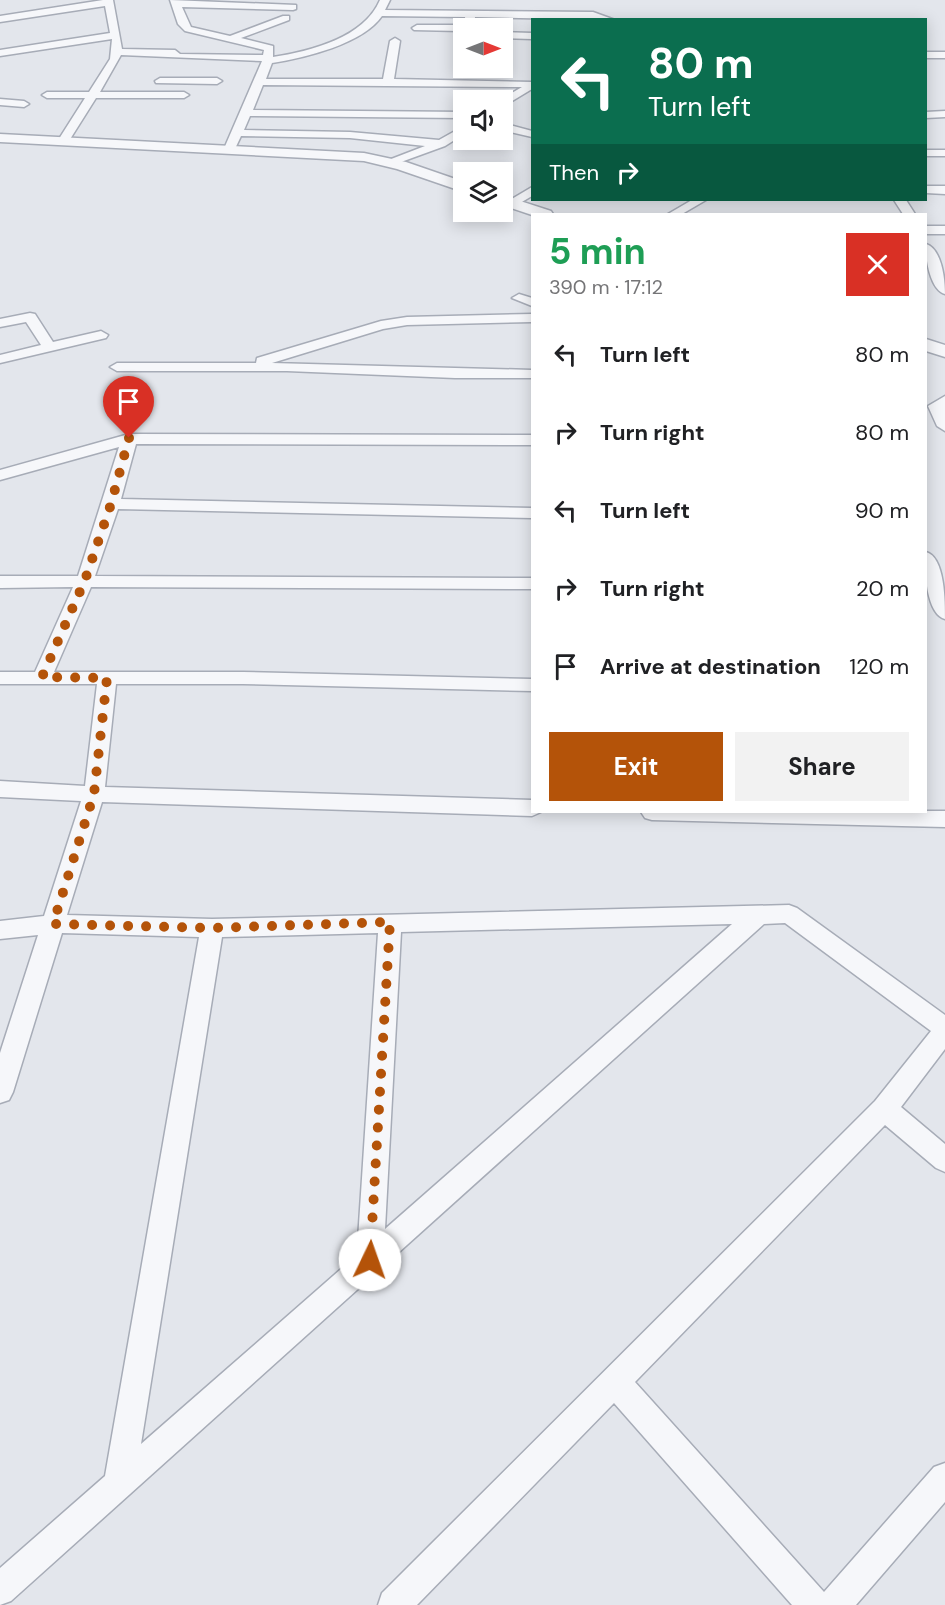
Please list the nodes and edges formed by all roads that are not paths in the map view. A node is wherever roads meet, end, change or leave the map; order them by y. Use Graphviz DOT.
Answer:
graph roads {
  1 [pos="386,0"];
  2 [pos="108,2"];
  3 [pos="176,2"];
  4 [pos="293,7"];
  5 [pos="380,13"];
  6 [pos="470,14"];
  7 [pos="286,18"];
  8 [pos="470,18"];
  9 [pos="603,18"];
  10 [pos="0,20"];
  11 [pos="417,28"];
  12 [pos="453,28"];
  13 [pos="116,35"];
  14 [pos="513,35"];
  15 [pos="531,36"];
  16 [pos="233,38"];
  17 [pos="395,41"];
  18 [pos="117,52"];
  19 [pos="0,53"];
  20 [pos="927,55"];
  21 [pos="945,55"];
  22 [pos="269,60"];
  23 [pos="468,78"];
  24 [pos="148,81"];
  25 [pos="217,81"];
  26 [pos="260,82"];
  27 [pos="388,83"];
  28 [pos="468,83"];
  29 [pos="531,85"];
  30 [pos="531,86"];
  31 [pos="94,94"];
  32 [pos="47,95"];
  33 [pos="184,95"];
  34 [pos="513,97"];
  35 [pos="0,102"];
  36 [pos="24,104"];
  37 [pos="246,113"];
  38 [pos="358,114"];
  39 [pos="945,114"];
  40 [pos="453,115"];
  41 [pos="927,115"];
  42 [pos="513,129"];
  43 [pos="236,133"];
  44 [pos="531,134"];
  45 [pos="350,135"];
  46 [pos="453,136"];
  47 [pos="0,138"];
  48 [pos="63,142"];
  49 [pos="441,144"];
  50 [pos="229,150"];
  51 [pos="927,153"];
  52 [pos="945,153"];
  53 [pos="342,156"];
  54 [pos="390,163"];
  55 [pos="453,183"];
  56 [pos="927,190"];
  57 [pos="945,190"];
  58 [pos="531,191"];
  59 [pos="513,199"];
  60 [pos="698,201"];
  61 [pos="513,204"];
  62 [pos="541,213"];
  63 [pos="676,213"];
  64 [pos="927,230"];
  65 [pos="945,230"];
  66 [pos="927,250"];
  67 [pos="941,274"];
  68 [pos="945,290"];
  69 [pos="531,318"];
  70 [pos="0,323"];
  71 [pos="101,335"];
  72 [pos="927,345"];
  73 [pos="49,347"];
  74 [pos="945,351"];
  75 [pos="0,359"];
  76 [pos="117,367"];
  77 [pos="239,368"];
  78 [pos="531,374"];
  79 [pos="945,401"];
  80 [pos="945,426"];
  81 [pos="129,438"];
  82 [pos="531,440"];
  83 [pos="0,475"];
  84 [pos="111,504"];
  85 [pos="531,513"];
  86 [pos="927,560"];
  87 [pos="85,580"];
  88 [pos="0,582"];
  89 [pos="531,584"];
  90 [pos="945,613"];
  91 [pos="42,677"];
  92 [pos="0,678"];
  93 [pos="107,678"];
  94 [pos="531,685"];
  95 [pos="0,789"];
  96 [pos="94,794"];
  97 [pos="531,808"];
  98 [pos="748,813"];
  99 [pos="844,814"];
  100 [pos="945,819"];
  101 [pos="758,915"];
  102 [pos="390,922"];
  103 [pos="53,924"];
  104 [pos="212,928"];
  105 [pos="0,930"];
  106 [pos="945,1030"];
  107 [pos="0,1092"];
  108 [pos="884,1109"];
  109 [pos="945,1160"];
  110 [pos="370,1260"];
  111 [pos="614,1381"];
  112 [pos="945,1478"];
  113 [pos="119,1485"];
  114 [pos="0,1590"];
  115 [pos="394,1605"];
  116 [pos="814,1605"];
  117 [pos="835,1605"];
  1 -- 5 [label="street"];
  2 -- 10 [label="street"];
  2 -- 13 [label="street"];
  3 -- 4 [label="street"];
  3 -- 16 [label="street"];
  5 -- 6 [label="street"];
  5 -- 22 [label="street"];
  6 -- 8 [label="street"];
  6 -- 9 [label="street"];
  7 -- 16 [label="street"];
  11 -- 12 [label="street"];
  13 -- 18 [label="street"];
  13 -- 19 [label="street"];
  14 -- 15 [label="street"];
  16 -- 22 [label="street"];
  17 -- 27 [label="street"];
  18 -- 22 [label="street"];
  18 -- 31 [label="street"];
  20 -- 21 [label="street"];
  22 -- 26 [label="street"];
  23 -- 28 [label="street"];
  24 -- 25 [label="street"];
  26 -- 27 [label="street"];
  26 -- 37 [label="street"];
  27 -- 28 [label="street"];
  28 -- 29 [label="street"];
  30 -- 34 [label="street"];
  31 -- 32 [label="street"];
  31 -- 33 [label="street"];
  31 -- 48 [label="street"];
  35 -- 36 [label="street"];
  37 -- 38 [label="street"];
  37 -- 43 [label="street"];
  38 -- 40 [label="street"];
  38 -- 45 [label="street"];
  39 -- 41 [label="street"];
  42 -- 44 [label="street"];
  43 -- 45 [label="street"];
  43 -- 50 [label="street"];
  45 -- 49 [label="street"];
  45 -- 53 [label="street"];
  46 -- 49 [label="street"];
  47 -- 48 [label="street"];
  48 -- 50 [label="street"];
  49 -- 54 [label="street"];
  50 -- 53 [label="street"];
  51 -- 52 [label="street"];
  53 -- 54 [label="street"];
  54 -- 55 [label="street"];
  56 -- 57 [label="street"];
  58 -- 59 [label="street"];
  60 -- 63 [label="street"];
  61 -- 62 [label="street"];
  64 -- 65 [label="street"];
  66 -- 67 [label="street"];
  67 -- 68 [label="street"];
  69 -- 77 [label="street"];
  70 -- 73 [label="street"];
  71 -- 73 [label="street"];
  72 -- 74 [label="street"];
  73 -- 75 [label="street"];
  76 -- 77 [label="street"];
  77 -- 78 [label="street"];
  79 -- 80 [label="street"];
  81 -- 82 [label="street"];
  81 -- 83 [label="street"];
  81 -- 84 [label="street"];
  84 -- 85 [label="street"];
  84 -- 87 [label="street"];
  86 -- 90 [label="street"];
  87 -- 88 [label="street"];
  87 -- 89 [label="street"];
  87 -- 91 [label="street"];
  91 -- 92 [label="street"];
  91 -- 93 [label="street"];
  93 -- 94 [label="street"];
  93 -- 96 [label="street"];
  95 -- 96 [label="street"];
  96 -- 97 [label="street"];
  96 -- 103 [label="street"];
  98 -- 99 [label="street"];
  99 -- 100 [label="street"];
  101 -- 102 [label="street"];
  101 -- 106 [label="street"];
  101 -- 110 [label="street"];
  102 -- 104 [label="street"];
  102 -- 110 [label="street"];
  103 -- 104 [label="street"];
  103 -- 105 [label="street"];
  103 -- 107 [label="street"];
  104 -- 113 [label="street"];
  106 -- 108 [label="street"];
  108 -- 109 [label="street"];
  108 -- 111 [label="street"];
  110 -- 113 [label="street"];
  111 -- 115 [label="street"];
  111 -- 116 [label="street"];
  112 -- 117 [label="street"];
  113 -- 114 [label="street"];
}
